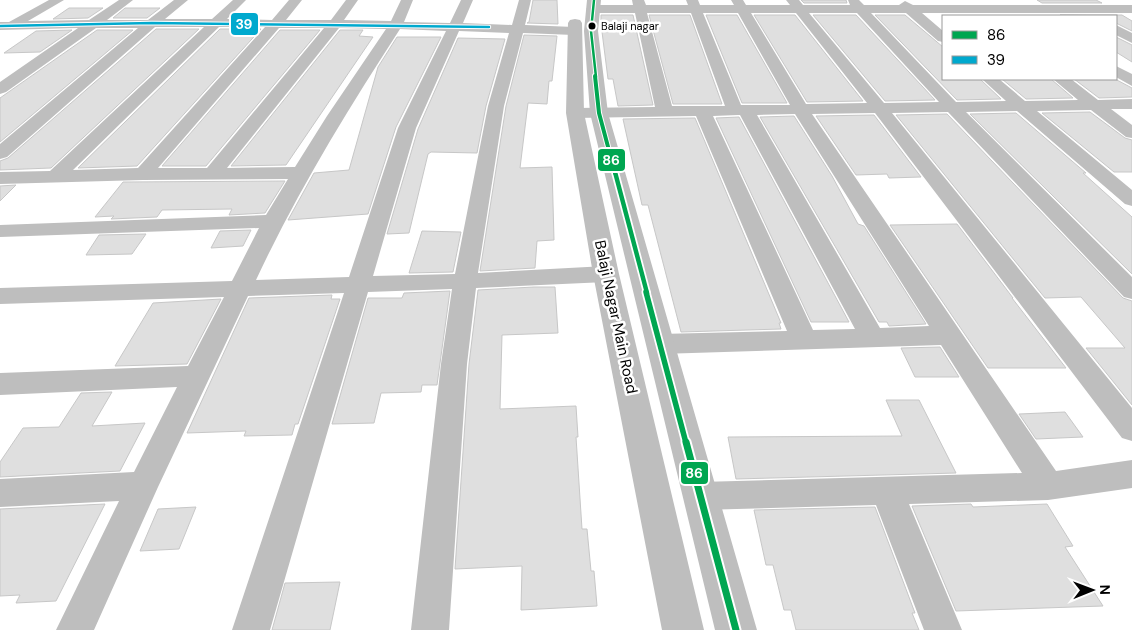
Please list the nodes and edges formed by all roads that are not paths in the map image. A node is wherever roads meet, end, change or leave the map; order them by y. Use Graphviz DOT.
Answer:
graph roads {
  1 [pos="58,0"];
  2 [pos="128,0"];
  3 [pos="182,0"];
  4 [pos="240,0"];
  5 [pos="296,0"];
  6 [pos="352,0"];
  7 [pos="408,0"];
  8 [pos="467,0"];
  9 [pos="525,0"];
  10 [pos="960,0"];
  11 [pos="1015,0"];
  12 [pos="1069,0"];
  13 [pos="1128,0"];
  14 [pos="1132,2"];
  15 [pos="588,3"];
  16 [pos="639,4"];
  17 [pos="694,4"];
  18 [pos="739,5"];
  19 [pos="795,5"];
  20 [pos="856,5"];
  21 [pos="905,5"];
  22 [pos="1084,9"];
  23 [pos="1132,9"];
  24 [pos="976,13"];
  25 [pos="1033,13"];
  26 [pos="1093,15"];
  27 [pos="94,23"];
  28 [pos="152,23"];
  29 [pos="216,24"];
  30 [pos="276,24"];
  31 [pos="336,24"];
  32 [pos="396,25"];
  33 [pos="455,25"];
  34 [pos="3,28"];
  35 [pos="516,28"];
  36 [pos="574,30"];
  37 [pos="1117,30"];
  38 [pos="942,37"];
  39 [pos="1132,38"];
  40 [pos="1117,71"];
  41 [pos="991,80"];
  42 [pos="1062,80"];
  43 [pos="1132,82"];
  44 [pos="0,89"];
  45 [pos="1094,104"];
  46 [pos="1132,104"];
  47 [pos="1022,106"];
  48 [pos="953,108"];
  49 [pos="801,110"];
  50 [pos="881,110"];
  51 [pos="703,112"];
  52 [pos="741,112"];
  53 [pos="587,113"];
  54 [pos="665,113"];
  55 [pos="1132,133"];
  56 [pos="0,153"];
  57 [pos="301,173"];
  58 [pos="143,174"];
  59 [pos="212,174"];
  60 [pos="55,177"];
  61 [pos="0,178"];
  62 [pos="1132,200"];
  63 [pos="273,221"];
  64 [pos="0,231"];
  65 [pos="606,274"];
  66 [pos="465,281"];
  67 [pos="359,283"];
  68 [pos="241,287"];
  69 [pos="1132,291"];
  70 [pos="0,296"];
  71 [pos="950,335"];
  72 [pos="872,337"];
  73 [pos="804,339"];
  74 [pos="660,344"];
  75 [pos="197,376"];
  76 [pos="0,384"];
  77 [pos="1132,429"];
  78 [pos="1132,474"];
  79 [pos="143,486"];
  80 [pos="1048,486"];
  81 [pos="887,491"];
  82 [pos="0,493"];
  83 [pos="700,496"];
  84 [pos="75,630"];
  85 [pos="251,630"];
  86 [pos="430,630"];
  87 [pos="683,630"];
  88 [pos="736,630"];
  89 [pos="943,630"];
  1 -- 34 [label="street"];
  2 -- 27 [label="street"];
  3 -- 28 [label="street"];
  4 -- 29 [label="street"];
  5 -- 30 [label="street"];
  6 -- 31 [label="street"];
  7 -- 32 [label="street"];
  8 -- 33 [label="street"];
  9 -- 35 [label="street"];
  10 -- 24 [label="street"];
  11 -- 25 [label="street"];
  12 -- 22 [label="street"];
  13 -- 14 [label="street"];
  15 -- 16 [label="street"];
  15 -- 36 [label="street, Balaji Nagar Main Road"];
  15 -- 53 [label="street"];
  16 -- 17 [label="street"];
  16 -- 54 [label="street"];
  17 -- 18 [label="street"];
  17 -- 52 [label="street"];
  18 -- 19 [label="street"];
  18 -- 49 [label="street"];
  19 -- 20 [label="street"];
  19 -- 50 [label="street"];
  20 -- 21 [label="street"];
  20 -- 48 [label="street"];
  21 -- 24 [label="street"];
  21 -- 38 [label="street"];
  22 -- 23 [label="street"];
  22 -- 25 [label="street"];
  22 -- 26 [label="street"];
  24 -- 25 [label="street"];
  27 -- 28 [label="street"];
  27 -- 34 [label="street"];
  27 -- 44 [label="street"];
  28 -- 29 [label="street"];
  28 -- 56 [label="street"];
  29 -- 30 [label="street"];
  29 -- 60 [label="street"];
  30 -- 31 [label="street"];
  30 -- 58 [label="street"];
  31 -- 32 [label="street"];
  31 -- 59 [label="street"];
  32 -- 33 [label="street"];
  32 -- 57 [label="street"];
  33 -- 35 [label="street"];
  33 -- 67 [label="street"];
  35 -- 36 [label="street"];
  35 -- 66 [label="street"];
  36 -- 53 [label="street, Balaji Nagar Main Road"];
  37 -- 39 [label="street"];
  40 -- 43 [label="street"];
  41 -- 47 [label="street"];
  42 -- 45 [label="street"];
  45 -- 46 [label="street"];
  45 -- 47 [label="street"];
  45 -- 55 [label="street"];
  47 -- 48 [label="street"];
  47 -- 62 [label="street"];
  48 -- 50 [label="street"];
  48 -- 69 [label="street"];
  49 -- 50 [label="street"];
  49 -- 52 [label="street"];
  49 -- 71 [label="street"];
  50 -- 77 [label="street"];
  51 -- 52 [label="street"];
  51 -- 54 [label="street"];
  51 -- 73 [label="street"];
  52 -- 72 [label="street"];
  53 -- 54 [label="street"];
  53 -- 65 [label="street, Balaji Nagar Main Road"];
  53 -- 74 [label="street"];
  57 -- 59 [label="street"];
  57 -- 63 [label="street"];
  58 -- 59 [label="street"];
  58 -- 60 [label="street"];
  60 -- 61 [label="street"];
  63 -- 64 [label="street"];
  63 -- 68 [label="street"];
  65 -- 66 [label="street"];
  65 -- 87 [label="street, Balaji Nagar Main Road"];
  66 -- 67 [label="street"];
  66 -- 86 [label="street"];
  67 -- 68 [label="street"];
  67 -- 85 [label="street"];
  68 -- 70 [label="street"];
  68 -- 75 [label="street"];
  71 -- 72 [label="street"];
  71 -- 80 [label="street"];
  72 -- 73 [label="street"];
  73 -- 74 [label="street"];
  74 -- 83 [label="street"];
  75 -- 76 [label="street"];
  75 -- 79 [label="street"];
  78 -- 80 [label="street"];
  79 -- 82 [label="street"];
  79 -- 84 [label="street"];
  80 -- 81 [label="street"];
  81 -- 83 [label="street"];
  81 -- 89 [label="street"];
  83 -- 88 [label="street"];
}
